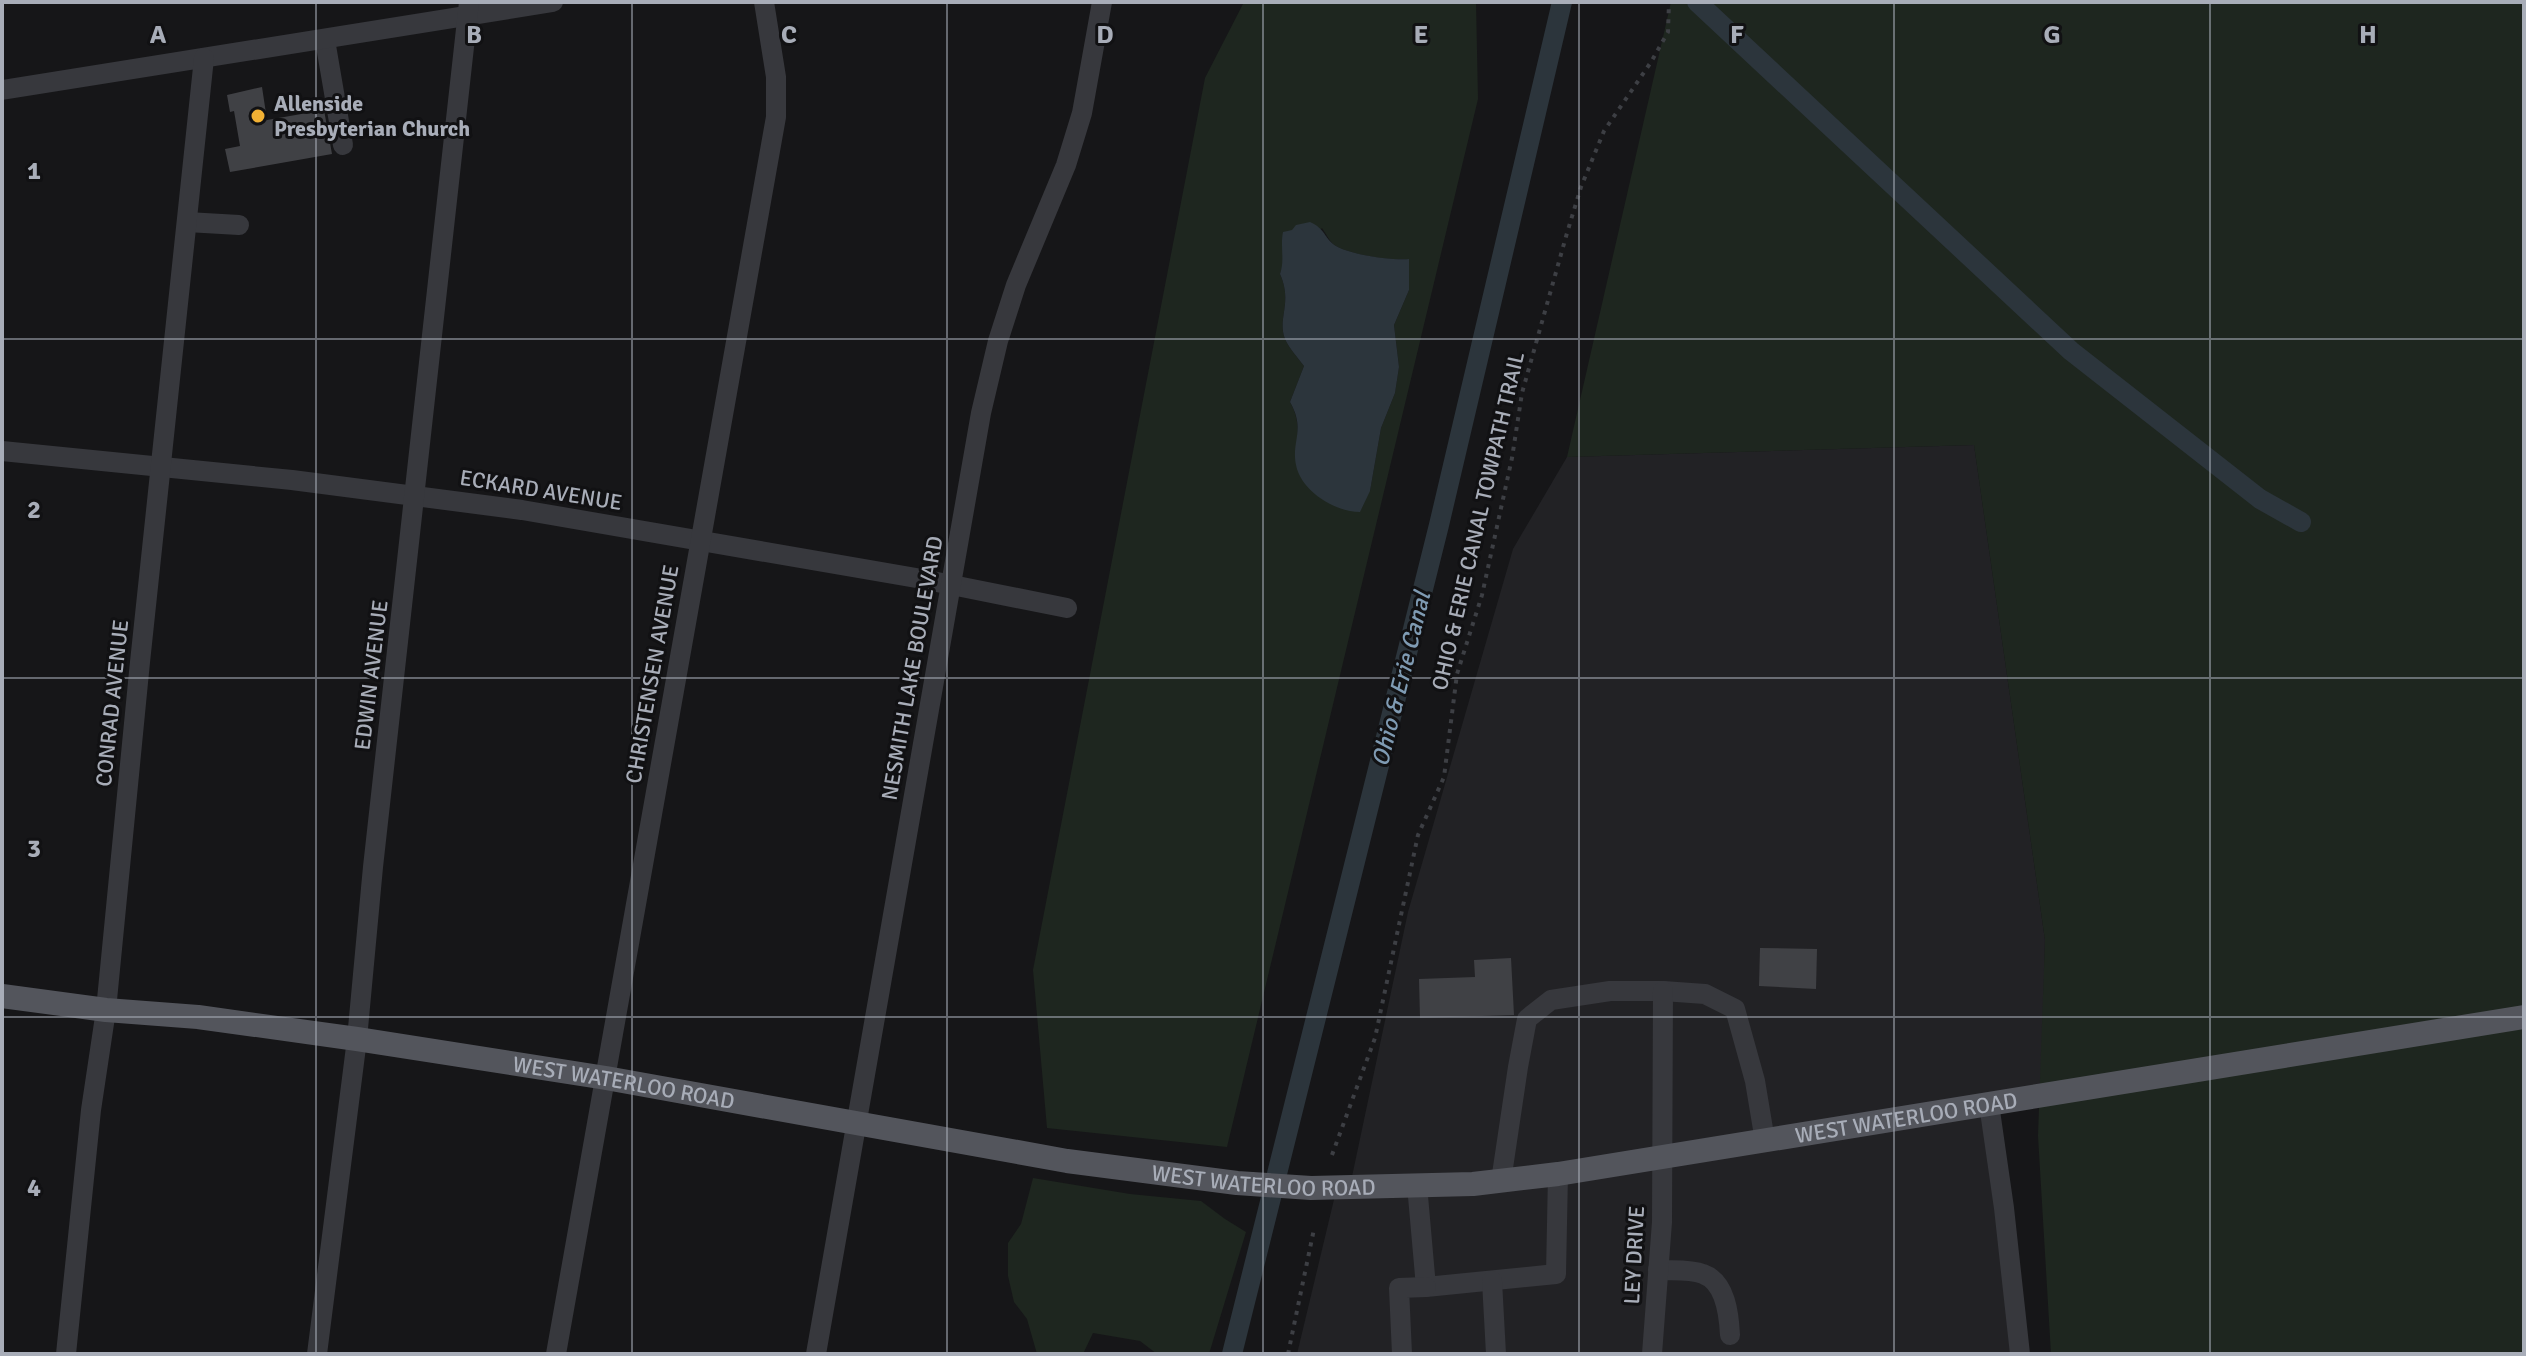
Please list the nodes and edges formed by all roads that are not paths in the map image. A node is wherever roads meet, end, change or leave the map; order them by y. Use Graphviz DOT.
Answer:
graph roads {
  1 [pos="553,2"];
  2 [pos="764,2"];
  3 [pos="1102,2"];
  4 [pos="469,9"];
  5 [pos="325,40"];
  6 [pos="204,58"];
  7 [pos="2,90"];
  8 [pos="343,145"];
  9 [pos="187,222"];
  10 [pos="239,225"];
  11 [pos="2,451"];
  12 [pos="160,468"];
  13 [pos="416,495"];
  14 [pos="701,542"];
  15 [pos="951,585"];
  16 [pos="1067,608"];
  17 [pos="1663,991"];
  18 [pos="2,996"];
  19 [pos="106,1010"];
  20 [pos="2524,1017"];
  21 [pos="357,1039"];
  22 [pos="606,1078"];
  23 [pos="1989,1104"];
  24 [pos="856,1123"];
  25 [pos="1765,1141"];
  26 [pos="1662,1158"];
  27 [pos="1558,1174"];
  28 [pos="1501,1181"];
  29 [pos="1417,1185"];
  30 [pos="1658,1270"];
  31 [pos="1492,1281"];
  32 [pos="1426,1287"];
  33 [pos="1730,1335"];
  34 [pos="66,1354"];
  35 [pos="317,1354"];
  36 [pos="556,1354"];
  37 [pos="816,1354"];
  38 [pos="1402,1354"];
  39 [pos="1496,1354"];
  40 [pos="1652,1354"];
  41 [pos="2020,1354"];
  1 -- 4 [label="street"];
  2 -- 14 [label="street, CHRISTENSEN AVENUE"];
  3 -- 15 [label="street, NESMITH LAKE BOULEVARD"];
  4 -- 5 [label="street"];
  4 -- 13 [label="street, EDWIN AVENUE"];
  5 -- 6 [label="street"];
  5 -- 8 [label="street"];
  6 -- 7 [label="street"];
  6 -- 9 [label="street, CONRAD AVENUE"];
  9 -- 10 [label="street"];
  9 -- 12 [label="street, CONRAD AVENUE"];
  11 -- 12 [label="street, ECKARD AVENUE"];
  12 -- 13 [label="street, ECKARD AVENUE"];
  12 -- 19 [label="street, CONRAD AVENUE"];
  13 -- 14 [label="street, ECKARD AVENUE"];
  13 -- 21 [label="street, EDWIN AVENUE"];
  14 -- 15 [label="street, ECKARD AVENUE"];
  14 -- 22 [label="street, CHRISTENSEN AVENUE"];
  15 -- 16 [label="street, ECKARD AVENUE"];
  15 -- 24 [label="street, NESMITH LAKE BOULEVARD"];
  17 -- 25 [label="street"];
  17 -- 26 [label="street, LEY DRIVE"];
  17 -- 28 [label="street"];
  18 -- 19 [label="main road, WEST WATERLOO ROAD"];
  19 -- 21 [label="main road, WEST WATERLOO ROAD"];
  19 -- 34 [label="street, CONRAD AVENUE"];
  20 -- 23 [label="main road, WEST WATERLOO ROAD"];
  21 -- 22 [label="main road, WEST WATERLOO ROAD"];
  21 -- 35 [label="street, EDWIN AVENUE"];
  22 -- 24 [label="main road, WEST WATERLOO ROAD"];
  22 -- 36 [label="street, CHRISTENSEN AVENUE"];
  23 -- 25 [label="main road, WEST WATERLOO ROAD"];
  23 -- 41 [label="street"];
  24 -- 29 [label="main road, WEST WATERLOO ROAD"];
  24 -- 37 [label="street, NESMITH LAKE BOULEVARD"];
  25 -- 26 [label="main road, WEST WATERLOO ROAD"];
  26 -- 27 [label="main road, WEST WATERLOO ROAD"];
  26 -- 30 [label="street, LEY DRIVE"];
  27 -- 28 [label="main road, WEST WATERLOO ROAD"];
  27 -- 31 [label="street"];
  28 -- 29 [label="main road, WEST WATERLOO ROAD"];
  29 -- 32 [label="street"];
  30 -- 33 [label="street"];
  30 -- 40 [label="street, LEY DRIVE"];
  31 -- 32 [label="street"];
  31 -- 39 [label="street"];
  32 -- 38 [label="street"];
}
